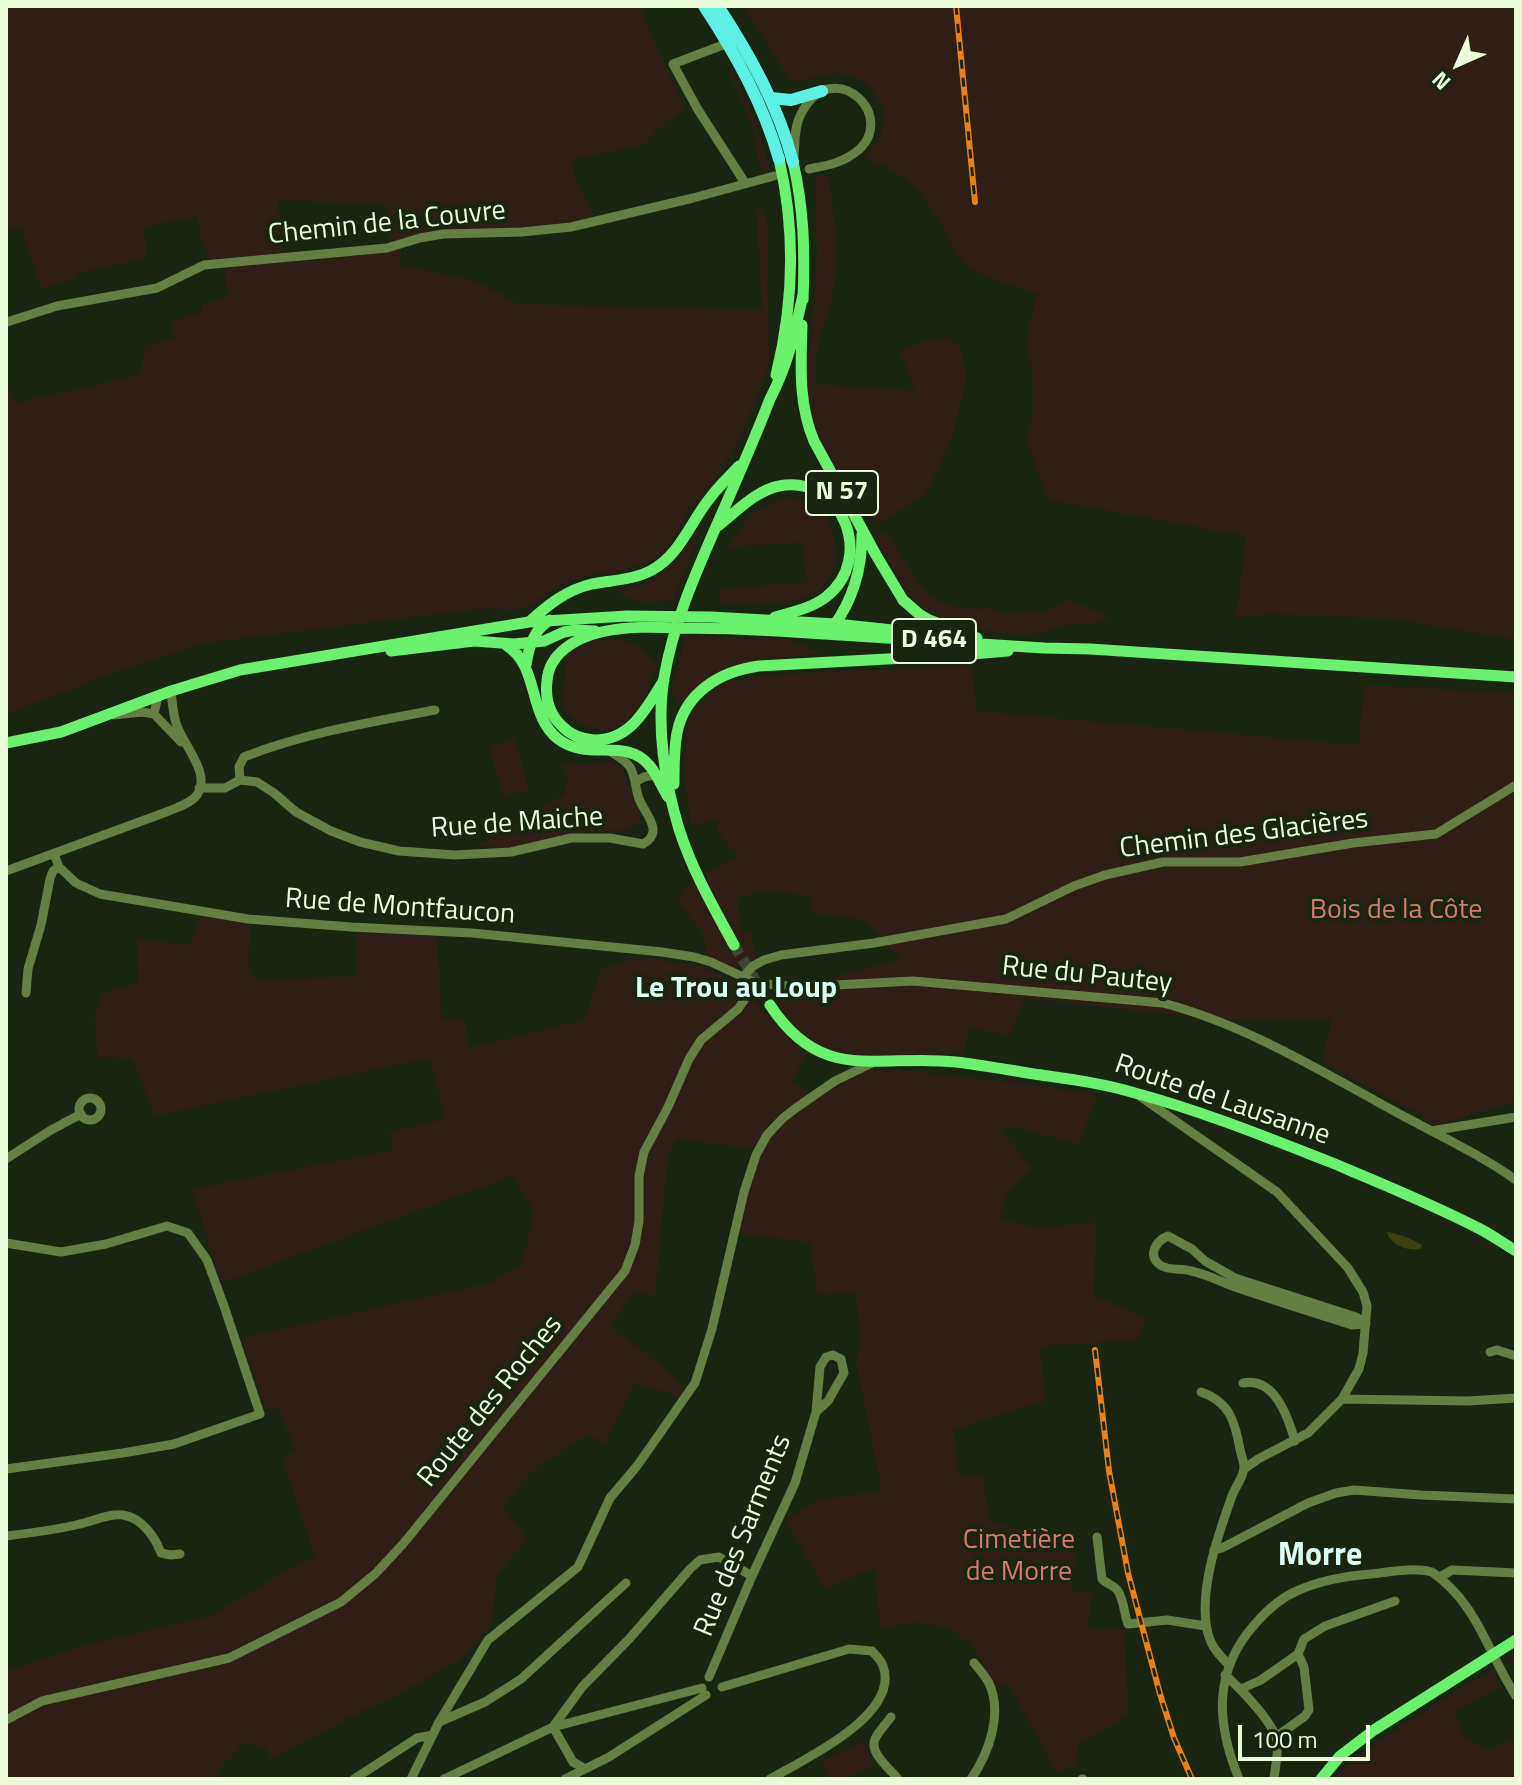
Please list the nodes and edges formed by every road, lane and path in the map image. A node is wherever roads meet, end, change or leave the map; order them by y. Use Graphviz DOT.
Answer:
graph roads {
  1 [pos="704,6"];
  2 [pos="718,6"];
  3 [pos="728,43"];
  4 [pos="822,91"];
  5 [pos="771,98"];
  6 [pos="779,159"];
  7 [pos="793,162"];
  8 [pos="809,169"];
  9 [pos="774,176"];
  10 [pos="745,183"];
  11 [pos="803,295"];
  12 [pos="7,322"];
  13 [pos="770,399"];
  14 [pos="745,459"];
  15 [pos="715,529"];
  16 [pos="862,530"];
  17 [pos="767,619"];
  18 [pos="550,620"];
  19 [pos="529,622"];
  20 [pos="836,624"];
  21 [pos="599,632"];
  22 [pos="823,634"];
  23 [pos="977,638"];
  24 [pos="531,643"];
  25 [pos="506,645"];
  26 [pos="1044,648"];
  27 [pos="1090,649"];
  28 [pos="344,653"];
  29 [pos="526,665"];
  30 [pos="1516,677"];
  31 [pos="664,680"];
  32 [pos="171,691"];
  33 [pos="158,696"];
  34 [pos="435,710"];
  35 [pos="154,714"];
  36 [pos="106,716"];
  37 [pos="6,743"];
  38 [pos="187,747"];
  39 [pos="609,751"];
  40 [pos="655,775"];
  41 [pos="240,780"];
  42 [pos="635,782"];
  43 [pos="1516,785"];
  44 [pos="199,788"];
  45 [pos="673,804"];
  46 [pos="54,854"];
  47 [pos="59,867"];
  48 [pos="6,871"];
  49 [pos="734,945"];
  50 [pos="743,977"];
  51 [pos="756,983"];
  52 [pos="26,993"];
  53 [pos="770,1005"];
  54 [pos="835,1058"];
  55 [pos="872,1063"];
  56 [pos="835,1081"];
  57 [pos="1135,1093"];
  58 [pos="81,1114"];
  59 [pos="1516,1117"];
  60 [pos="1431,1131"];
  61 [pos="6,1159"];
  62 [pos="1516,1180"];
  63 [pos="6,1243"];
  64 [pos="1516,1251"];
  65 [pos="1281,1297"];
  66 [pos="1366,1324"];
  67 [pos="1490,1352"];
  68 [pos="1516,1356"];
  69 [pos="1247,1382"];
  70 [pos="1201,1392"];
  71 [pos="1516,1398"];
  72 [pos="1342,1399"];
  73 [pos="816,1412"];
  74 [pos="1295,1441"];
  75 [pos="6,1469"];
  76 [pos="1244,1469"];
  77 [pos="1516,1499"];
  78 [pos="6,1536"];
  79 [pos="1097,1537"];
  80 [pos="1214,1550"];
  81 [pos="180,1554"];
  82 [pos="1516,1573"];
  83 [pos="752,1576"];
  84 [pos="1440,1577"];
  85 [pos="626,1583"];
  86 [pos="1395,1601"];
  87 [pos="1206,1626"];
  88 [pos="1516,1640"];
  89 [pos="1298,1654"];
  90 [pos="974,1663"];
  91 [pos="1228,1664"];
  92 [pos="1225,1675"];
  93 [pos="709,1677"];
  94 [pos="721,1684"];
  95 [pos="1241,1689"];
  96 [pos="704,1692"];
  97 [pos="1516,1696"];
  98 [pos="891,1717"];
  99 [pos="6,1720"];
  100 [pos="439,1722"];
  101 [pos="553,1727"];
  102 [pos="433,1735"];
  103 [pos="1276,1737"];
  104 [pos="415,1768"];
  105 [pos="585,1769"];
  106 [pos="354,1779"];
  107 [pos="411,1779"];
  108 [pos="418,1779"];
  109 [pos="444,1779"];
  110 [pos="565,1779"];
  111 [pos="770,1779"];
  112 [pos="898,1779"];
  113 [pos="971,1779"];
  114 [pos="1239,1779"];
  115 [pos="1274,1779"];
  116 [pos="1321,1779"];
  1 -- 3 [label="highway, N 57"];
  2 -- 5 [label="highway, N 57"];
  3 -- 6 [label="highway, N 57"];
  3 -- 10 [label="street"];
  4 -- 5 [label="highway"];
  4 -- 7 [label="street"];
  4 -- 8 [label="street"];
  5 -- 7 [label="highway, N 57"];
  6 -- 13 [label="main road, N 57"];
  7 -- 11 [label="main road, N 57"];
  9 -- 10 [label="street, Chemin de la Couvre"];
  10 -- 12 [label="street, Chemin de la Couvre"];
  11 -- 13 [label="main road, N 57"];
  11 -- 16 [label="main road, N 57"];
  13 -- 14 [label="main road, N 57"];
  14 -- 15 [label="main road, N 57"];
  14 -- 19 [label="main road"];
  15 -- 17 [label="main road"];
  15 -- 31 [label="main road, N 57"];
  16 -- 20 [label="main road"];
  16 -- 23 [label="main road, N 57"];
  17 -- 18 [label="main road, D 464"];
  17 -- 20 [label="main road, D 464"];
  18 -- 19 [label="main road, D 464"];
  18 -- 24 [label="main road"];
  19 -- 28 [label="main road, D 464"];
  20 -- 22 [label="main road"];
  20 -- 23 [label="main road, D 464"];
  21 -- 22 [label="main road, D 464"];
  21 -- 24 [label="main road, D 464"];
  21 -- 31 [label="main road"];
  22 -- 26 [label="main road, D 464"];
  23 -- 27 [label="main road, N 57"];
  24 -- 25 [label="main road, D 464"];
  24 -- 29 [label="main road"];
  25 -- 28 [label="main road, D 464"];
  25 -- 29 [label="main road"];
  26 -- 27 [label="main road, D 464"];
  26 -- 45 [label="main road"];
  27 -- 30 [label="main road, N 57"];
  28 -- 32 [label="main road, D 464"];
  29 -- 39 [label="main road"];
  31 -- 45 [label="main road"];
  32 -- 33 [label="main road, D 464"];
  32 -- 38 [label="street"];
  33 -- 35 [label="street"];
  33 -- 36 [label="main road, D 464"];
  34 -- 41 [label="street"];
  35 -- 36 [label="street"];
  35 -- 38 [label="street"];
  36 -- 37 [label="main road, D 464"];
  38 -- 44 [label="street"];
  39 -- 40 [label="main road"];
  39 -- 42 [label="street, Rue de Maiche"];
  40 -- 42 [label="street, Rue de Maiche"];
  40 -- 45 [label="main road"];
  41 -- 42 [label="street, Rue de Maiche"];
  41 -- 44 [label="street"];
  43 -- 50 [label="street, Chemin des Glacières"];
  44 -- 46 [label="street"];
  45 -- 49 [label="main road"];
  46 -- 47 [label="street"];
  46 -- 48 [label="street"];
  47 -- 50 [label="street, Rue de Montfaucon"];
  47 -- 52 [label="street"];
  50 -- 51 [label="street, Rue de Montfaucon"];
  51 -- 60 [label="street, Rue du Pautey"];
  51 -- 99 [label="street, Route des Roches"];
  53 -- 54 [label="main road, Route de Lausanne"];
  54 -- 55 [label="main road, Route de Lausanne"];
  54 -- 56 [label="street"];
  55 -- 56 [label="street"];
  55 -- 57 [label="main road, Route de Lausanne"];
  56 -- 100 [label="street"];
  57 -- 64 [label="main road, Route de Lausanne"];
  57 -- 66 [label="street"];
  58 -- 61 [label="street"];
  59 -- 60 [label="street"];
  60 -- 62 [label="street, Rue du Pautey"];
  63 -- 75 [label="street"];
  65 -- 65 [label="street"];
  65 -- 66 [label="street"];
  66 -- 72 [label="street"];
  67 -- 68 [label="street"];
  69 -- 74 [label="street"];
  70 -- 76 [label="street"];
  71 -- 72 [label="street"];
  72 -- 74 [label="street"];
  73 -- 73 [label="street, Rue des Sarments"];
  73 -- 83 [label="street, Rue des Sarments"];
  74 -- 76 [label="street"];
  76 -- 80 [label="street"];
  77 -- 80 [label="street"];
  78 -- 81 [label="street"];
  79 -- 87 [label="street"];
  80 -- 87 [label="street"];
  82 -- 84 [label="street"];
  83 -- 93 [label="street, Rue des Sarments"];
  83 -- 101 [label="street"];
  84 -- 91 [label="street"];
  84 -- 97 [label="street"];
  85 -- 100 [label="street"];
  86 -- 89 [label="street"];
  87 -- 91 [label="street"];
  88 -- 116 [label="main road"];
  89 -- 95 [label="street"];
  89 -- 103 [label="street"];
  90 -- 113 [label="street"];
  91 -- 92 [label="street"];
  92 -- 95 [label="street"];
  92 -- 114 [label="street"];
  93 -- 94 [label="street"];
  93 -- 96 [label="street"];
  94 -- 96 [label="street"];
  94 -- 111 [label="street"];
  95 -- 103 [label="street"];
  96 -- 101 [label="street"];
  96 -- 105 [label="street"];
  98 -- 112 [label="street"];
  100 -- 102 [label="street"];
  101 -- 105 [label="street"];
  101 -- 109 [label="street"];
  102 -- 104 [label="street"];
  102 -- 106 [label="street"];
  103 -- 115 [label="street"];
  104 -- 107 [label="street"];
  104 -- 108 [label="street"];
  105 -- 110 [label="street"];
}
